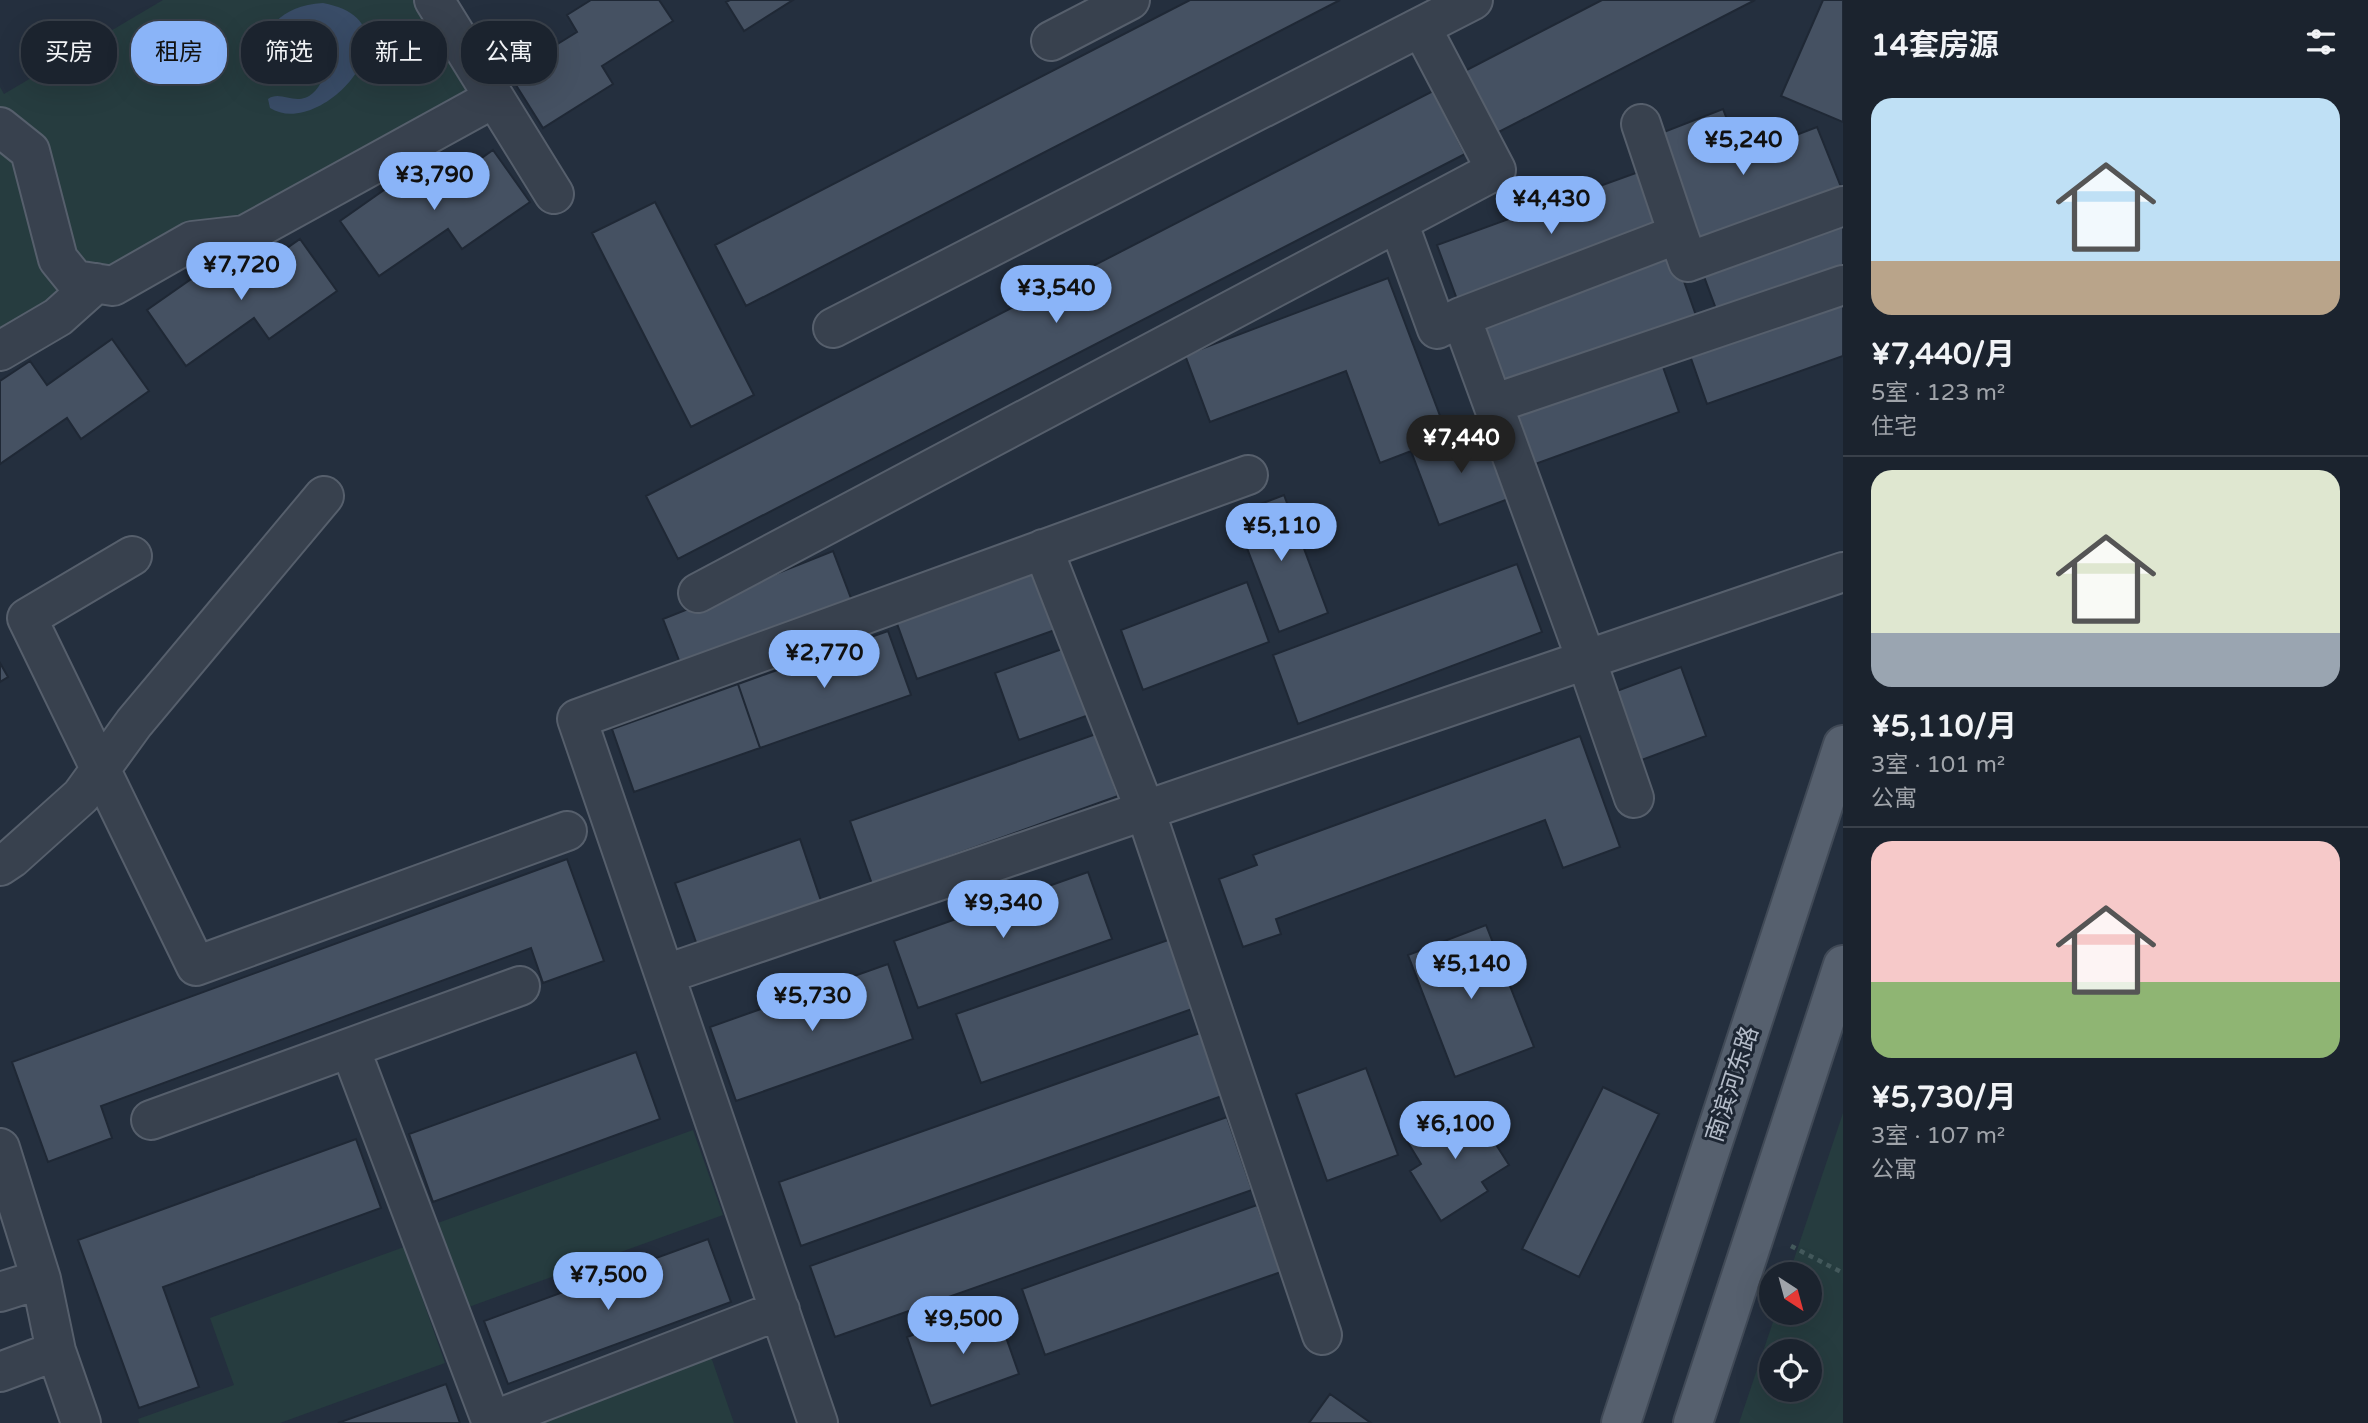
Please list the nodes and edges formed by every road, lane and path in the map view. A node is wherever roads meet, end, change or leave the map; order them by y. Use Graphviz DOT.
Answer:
graph roads {
  1 [pos="434,0"];
  2 [pos="1130,0"];
  3 [pos="1473,0"];
  4 [pos="1420,27"];
  5 [pos="1051,41"];
  6 [pos="494,98"];
  7 [pos="1641,124"];
  8 [pos="0,127"];
  9 [pos="554,194"];
  10 [pos="1843,206"];
  11 [pos="1398,222"];
  12 [pos="1678,234"];
  13 [pos="96,283"];
  14 [pos="1843,285"];
  15 [pos="1461,317"];
  16 [pos="833,328"];
  17 [pos="0,351"];
  18 [pos="1493,404"];
  19 [pos="1248,475"];
  20 [pos="324,496"];
  21 [pos="1044,549"];
  22 [pos="132,556"];
  23 [pos="1843,572"];
  24 [pos="698,593"];
  25 [pos="1586,659"];
  26 [pos="1843,745"];
  27 [pos="100,770"];
  28 [pos="1634,798"];
  29 [pos="1145,810"];
  30 [pos="567,831"];
  31 [pos="0,866"];
  32 [pos="1843,965"];
  33 [pos="666,974"];
  34 [pos="520,986"];
  35 [pos="350,1048"];
  36 [pos="151,1120"];
  37 [pos="0,1148"];
  38 [pos="1757,1228"];
  39 [pos="1843,1273"];
  40 [pos="41,1279"];
  41 [pos="0,1292"];
  42 [pos="780,1310"];
  43 [pos="1322,1335"];
  44 [pos="56,1351"];
  45 [pos="0,1372"];
  46 [pos="492,1422"];
  47 [pos="81,1423"];
  48 [pos="818,1423"];
  49 [pos="1621,1423"];
  50 [pos="1693,1423"];
  1 -- 6 [label="street"];
  2 -- 5 [label="street"];
  3 -- 4 [label="street"];
  4 -- 11 [label="street"];
  4 -- 16 [label="street"];
  6 -- 9 [label="street"];
  6 -- 13 [label="street"];
  7 -- 12 [label="street"];
  8 -- 13 [label="street"];
  10 -- 12 [label="street"];
  11 -- 15 [label="street"];
  11 -- 24 [label="street"];
  12 -- 15 [label="street"];
  13 -- 17 [label="street"];
  14 -- 18 [label="street"];
  15 -- 18 [label="street"];
  18 -- 25 [label="street"];
  19 -- 21 [label="street"];
  20 -- 27 [label="street"];
  21 -- 29 [label="street"];
  21 -- 33 [label="street"];
  22 -- 27 [label="street"];
  23 -- 25 [label="street"];
  25 -- 28 [label="street"];
  25 -- 29 [label="street"];
  26 -- 49 [label="main road, 南滨河东路"];
  27 -- 30 [label="street"];
  27 -- 31 [label="street"];
  29 -- 33 [label="street"];
  29 -- 43 [label="street"];
  32 -- 38 [label="main road"];
  33 -- 42 [label="street"];
  34 -- 35 [label="street"];
  35 -- 36 [label="street"];
  35 -- 46 [label="street"];
  37 -- 40 [label="street"];
  38 -- 39 [label="path"];
  38 -- 50 [label="main road"];
  40 -- 41 [label="street"];
  40 -- 44 [label="street"];
  42 -- 46 [label="street"];
  42 -- 48 [label="street"];
  44 -- 45 [label="street"];
  44 -- 47 [label="street"];
}
